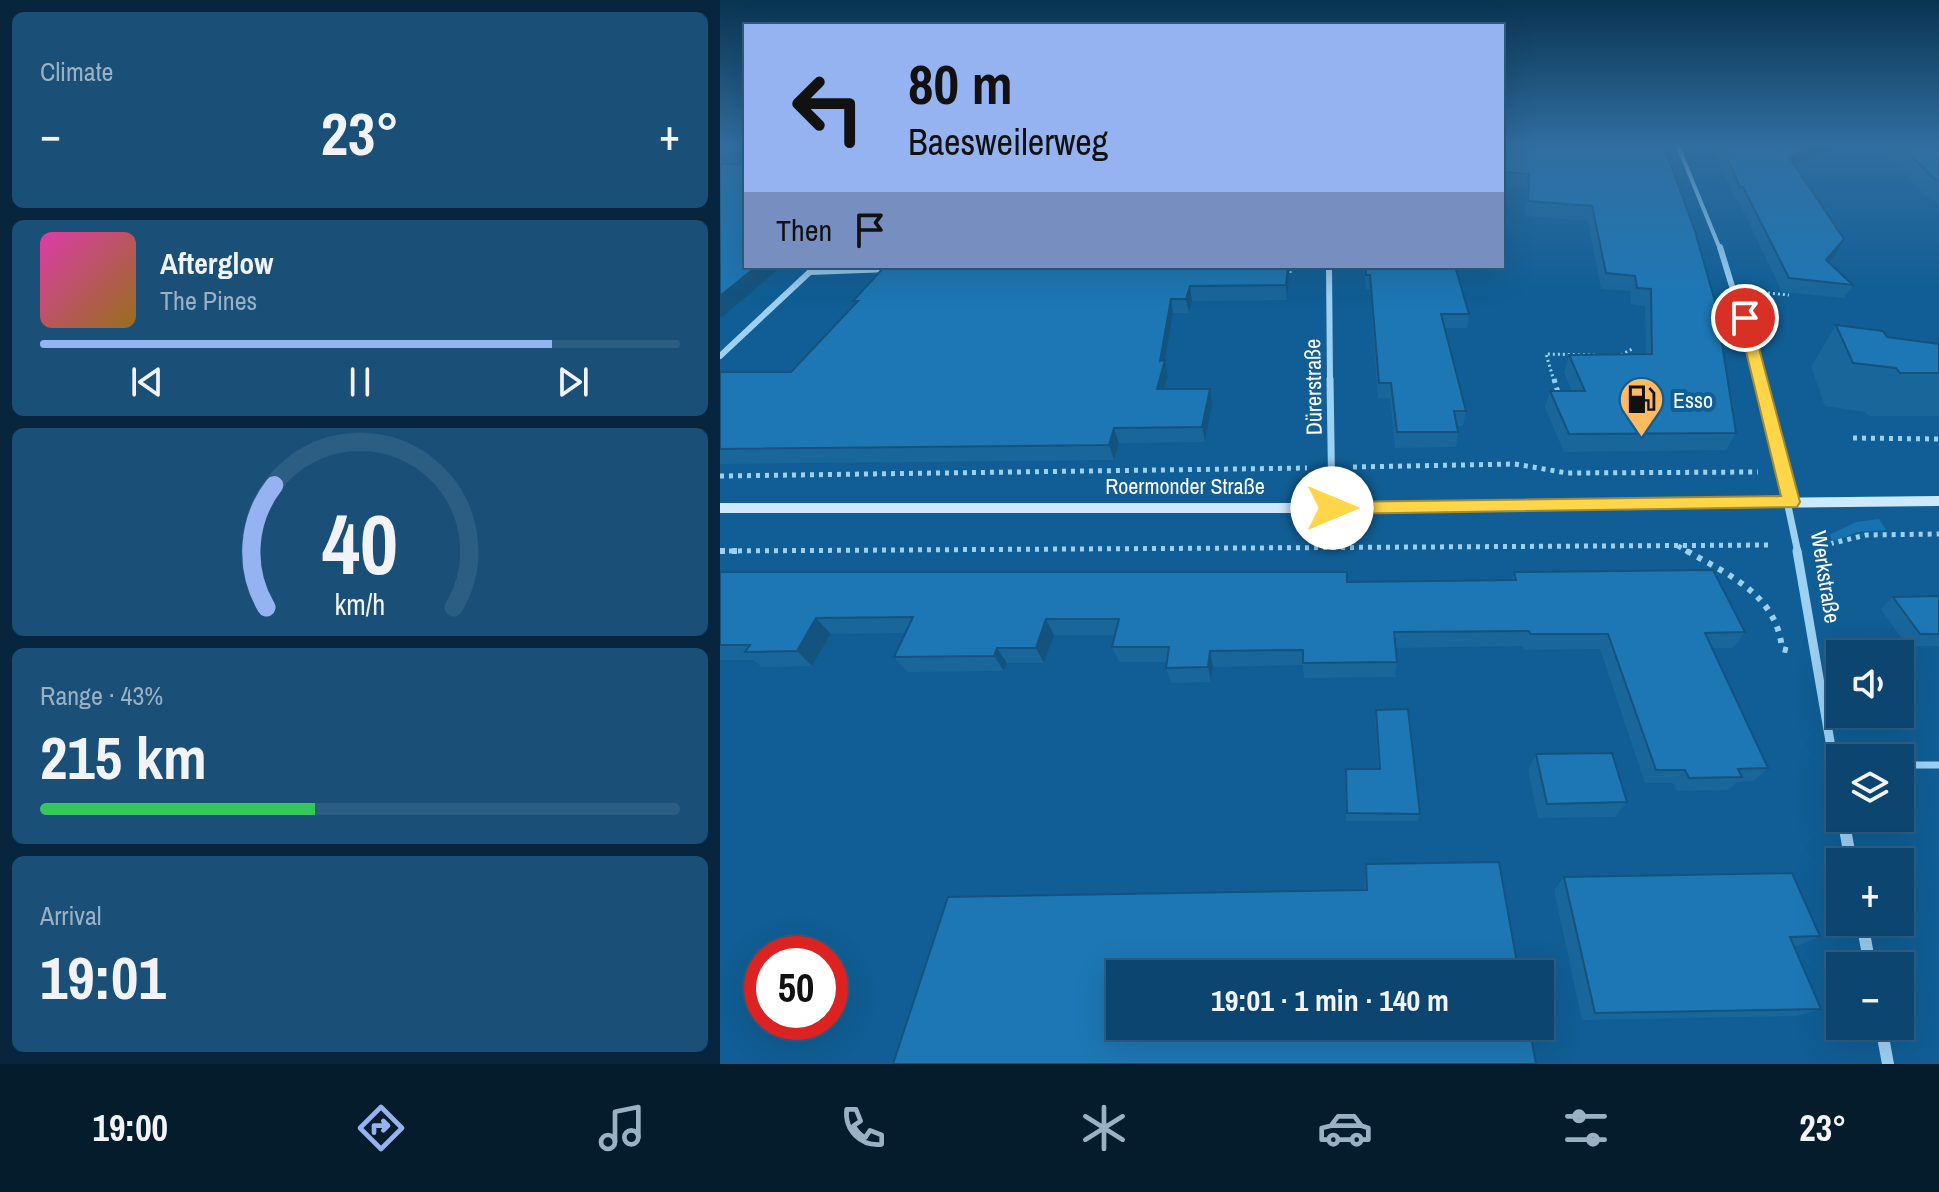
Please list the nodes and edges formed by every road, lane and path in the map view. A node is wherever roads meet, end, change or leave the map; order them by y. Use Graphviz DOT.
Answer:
graph roads {
  1 [pos="1702,196"];
  2 [pos="814,268"];
  3 [pos="1290,268"];
  4 [pos="1329,268"];
  5 [pos="899,269"];
  6 [pos="810,272"];
  7 [pos="1290,275"];
  8 [pos="1634,348"];
  9 [pos="720,356"];
  10 [pos="1563,410"];
  11 [pos="1853,438"];
  12 [pos="1939,439"];
  13 [pos="1939,501"];
  14 [pos="1791,502"];
  15 [pos="720,508"];
  16 [pos="1332,508"];
  17 [pos="1939,534"];
  18 [pos="1677,545"];
  19 [pos="1799,546"];
  20 [pos="720,551"];
  21 [pos="1817,657"];
  22 [pos="1830,744"];
  23 [pos="1914,765"];
  24 [pos="1939,765"];
  25 [pos="1884,1040"];
  26 [pos="1888,1064"];
  1 -- 14 [label="street, Werkstraße"];
  2 -- 6 [label="street"];
  3 -- 7 [label="path"];
  4 -- 16 [label="street, Dürerstraße"];
  5 -- 6 [label="street"];
  6 -- 9 [label="street"];
  8 -- 10 [label="path"];
  11 -- 12 [label="path"];
  13 -- 14 [label="main road, Roermonder Straße"];
  14 -- 16 [label="main road, Roermonder Straße"];
  14 -- 19 [label="street, Werkstraße"];
  15 -- 16 [label="main road, Roermonder Straße"];
  17 -- 19 [label="path"];
  18 -- 19 [label="path"];
  18 -- 20 [label="path"];
  18 -- 21 [label="path"];
  19 -- 21 [label="street, Werkstraße"];
  21 -- 22 [label="street, Werkstraße"];
  23 -- 24 [label="lane"];
  25 -- 26 [label="street"];
}
